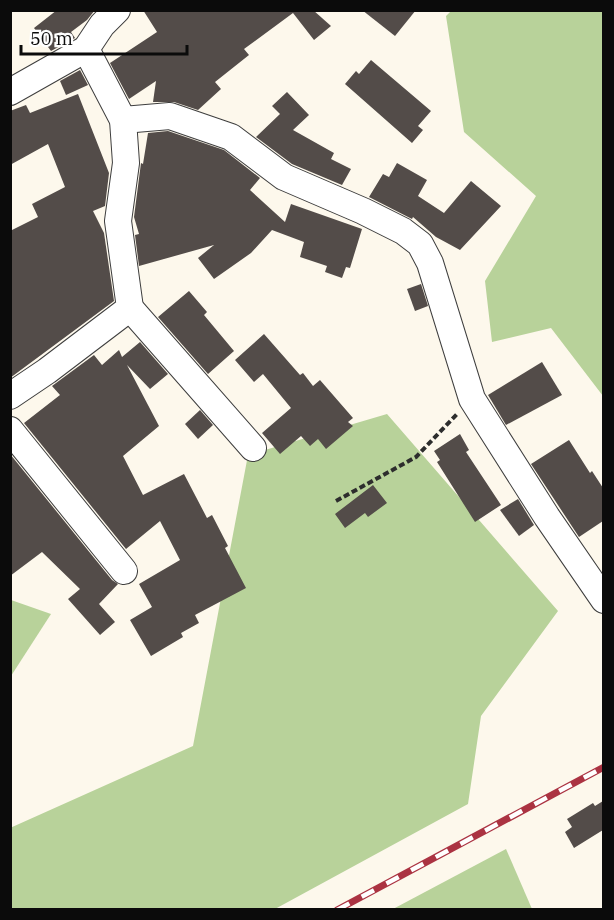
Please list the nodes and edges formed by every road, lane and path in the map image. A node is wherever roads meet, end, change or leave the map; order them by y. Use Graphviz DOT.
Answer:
graph roads {
  1 [pos="117,10"];
  2 [pos="86,49"];
  3 [pos="10,92"];
  4 [pos="123,120"];
  5 [pos="130,308"];
  6 [pos="10,396"];
  7 [pos="472,399"];
  8 [pos="10,430"];
  9 [pos="253,448"];
  10 [pos="336,501"];
  11 [pos="124,571"];
  12 [pos="603,600"];
  1 -- 2 [label="street"];
  2 -- 3 [label="street"];
  2 -- 4 [label="street"];
  4 -- 5 [label="street"];
  4 -- 7 [label="street"];
  5 -- 6 [label="street"];
  5 -- 9 [label="street"];
  7 -- 10 [label="path"];
  7 -- 12 [label="street"];
  8 -- 11 [label="street"];
}
